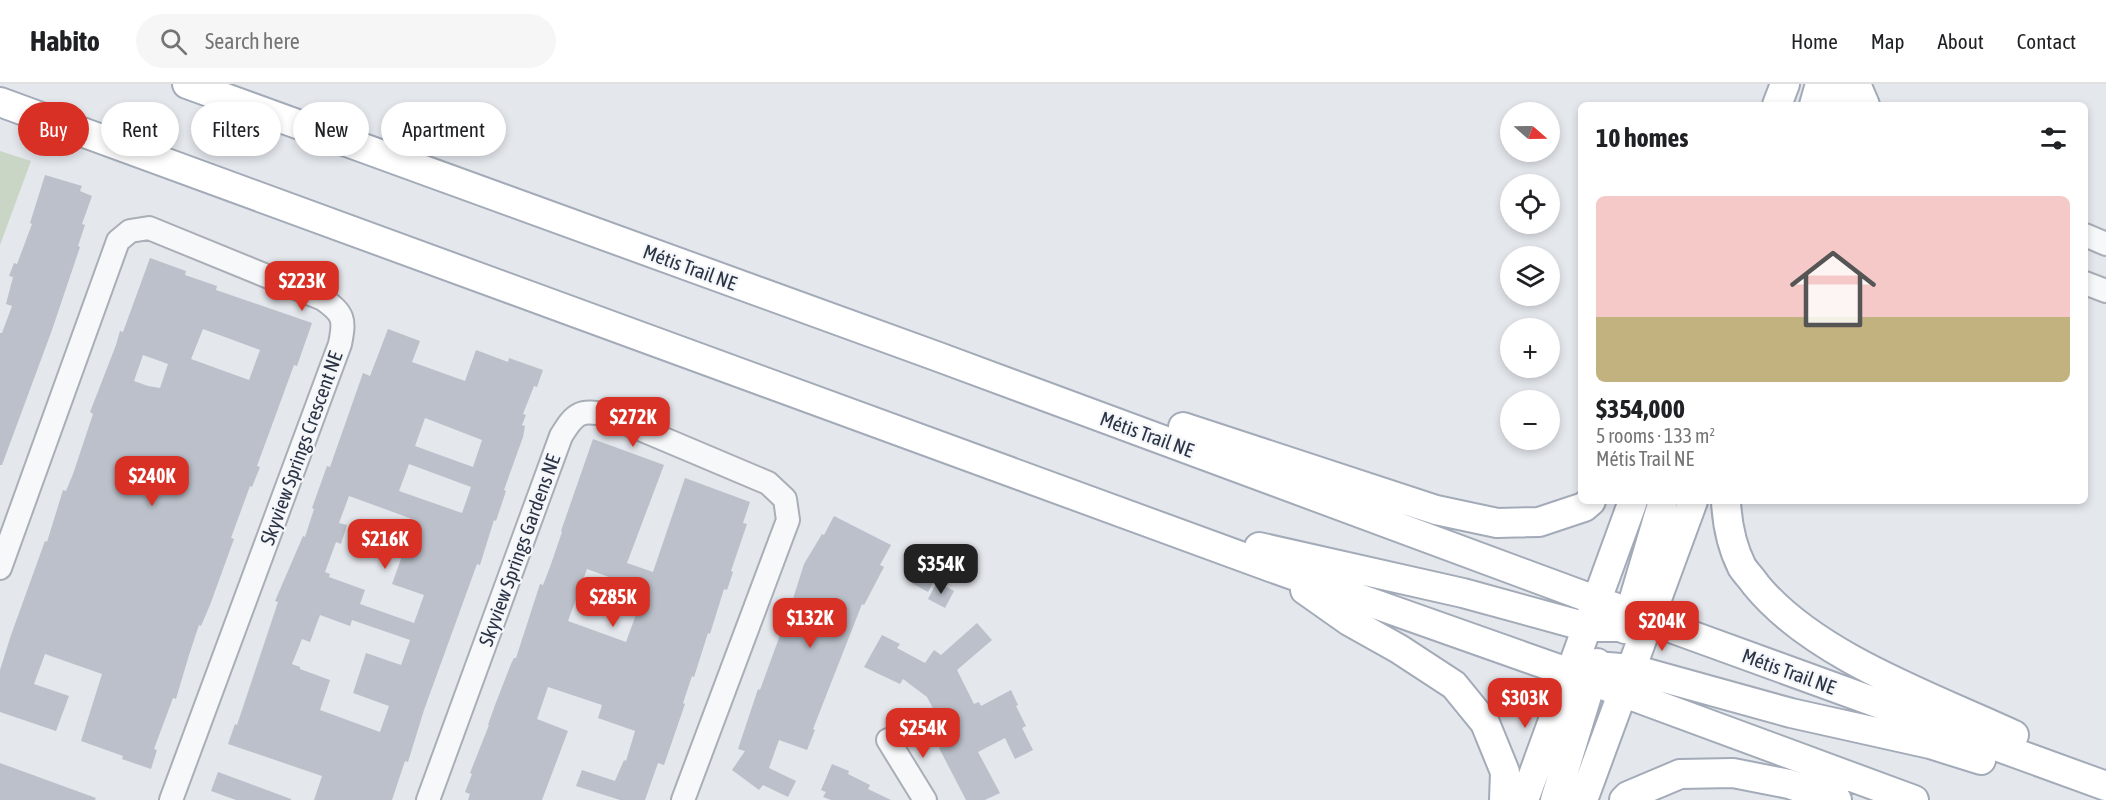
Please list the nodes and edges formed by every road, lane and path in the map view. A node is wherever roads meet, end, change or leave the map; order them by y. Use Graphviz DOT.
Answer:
graph roads {
  1 [pos="187,84"];
  2 [pos="1785,84"];
  3 [pos="1820,84"];
  4 [pos="1846,84"];
  5 [pos="1856,84"];
  6 [pos="0,102"];
  7 [pos="1778,102"];
  8 [pos="1815,102"];
  9 [pos="1839,102"];
  10 [pos="1864,102"];
  11 [pos="2088,237"];
  12 [pos="2106,244"];
  13 [pos="2088,284"];
  14 [pos="2106,291"];
  15 [pos="936,356"];
  16 [pos="1588,504"];
  17 [pos="1632,504"];
  18 [pos="1662,504"];
  19 [pos="1691,504"];
  20 [pos="1726,504"];
  21 [pos="1143,521"];
  22 [pos="0,568"];
  23 [pos="1273,568"];
  24 [pos="1597,600"];
  25 [pos="1619,622"];
  26 [pos="1606,675"];
  27 [pos="888,741"];
  28 [pos="2067,772"];
  29 [pos="2106,786"];
  30 [pos="2106,799"];
  31 [pos="171,800"];
  32 [pos="428,800"];
  33 [pos="683,800"];
  34 [pos="925,800"];
  35 [pos="1504,800"];
  36 [pos="1524,800"];
  37 [pos="1556,800"];
  38 [pos="1583,800"];
  39 [pos="1624,800"];
  40 [pos="1837,800"];
  41 [pos="1914,800"];
  1 -- 15 [label="main road, Métis Trail NE"];
  2 -- 7 [label="main road"];
  3 -- 8 [label="main road"];
  4 -- 9 [label="main road"];
  5 -- 10 [label="main road"];
  6 -- 21 [label="main road"];
  11 -- 12 [label="street"];
  13 -- 14 [label="street"];
  15 -- 16 [label="main road"];
  15 -- 24 [label="main road, Métis Trail NE"];
  17 -- 24 [label="main road"];
  18 -- 25 [label="main road"];
  19 -- 25 [label="main road"];
  20 -- 28 [label="main road"];
  21 -- 23 [label="main road"];
  21 -- 25 [label="main road, Métis Trail NE"];
  22 -- 31 [label="street, Skyview Springs Crescent NE"];
  23 -- 26 [label="main road"];
  23 -- 35 [label="main road"];
  24 -- 25 [label="main road"];
  25 -- 26 [label="main road"];
  25 -- 26 [label="main road"];
  25 -- 28 [label="main road, Métis Trail NE"];
  26 -- 30 [label="main road"];
  26 -- 36 [label="main road"];
  26 -- 37 [label="main road"];
  26 -- 38 [label="main road"];
  26 -- 41 [label="main road"];
  27 -- 34 [label="street"];
  28 -- 29 [label="main road, Métis Trail NE"];
  32 -- 33 [label="street, Skyview Springs Gardens NE"];
  39 -- 40 [label="main road"];
}
